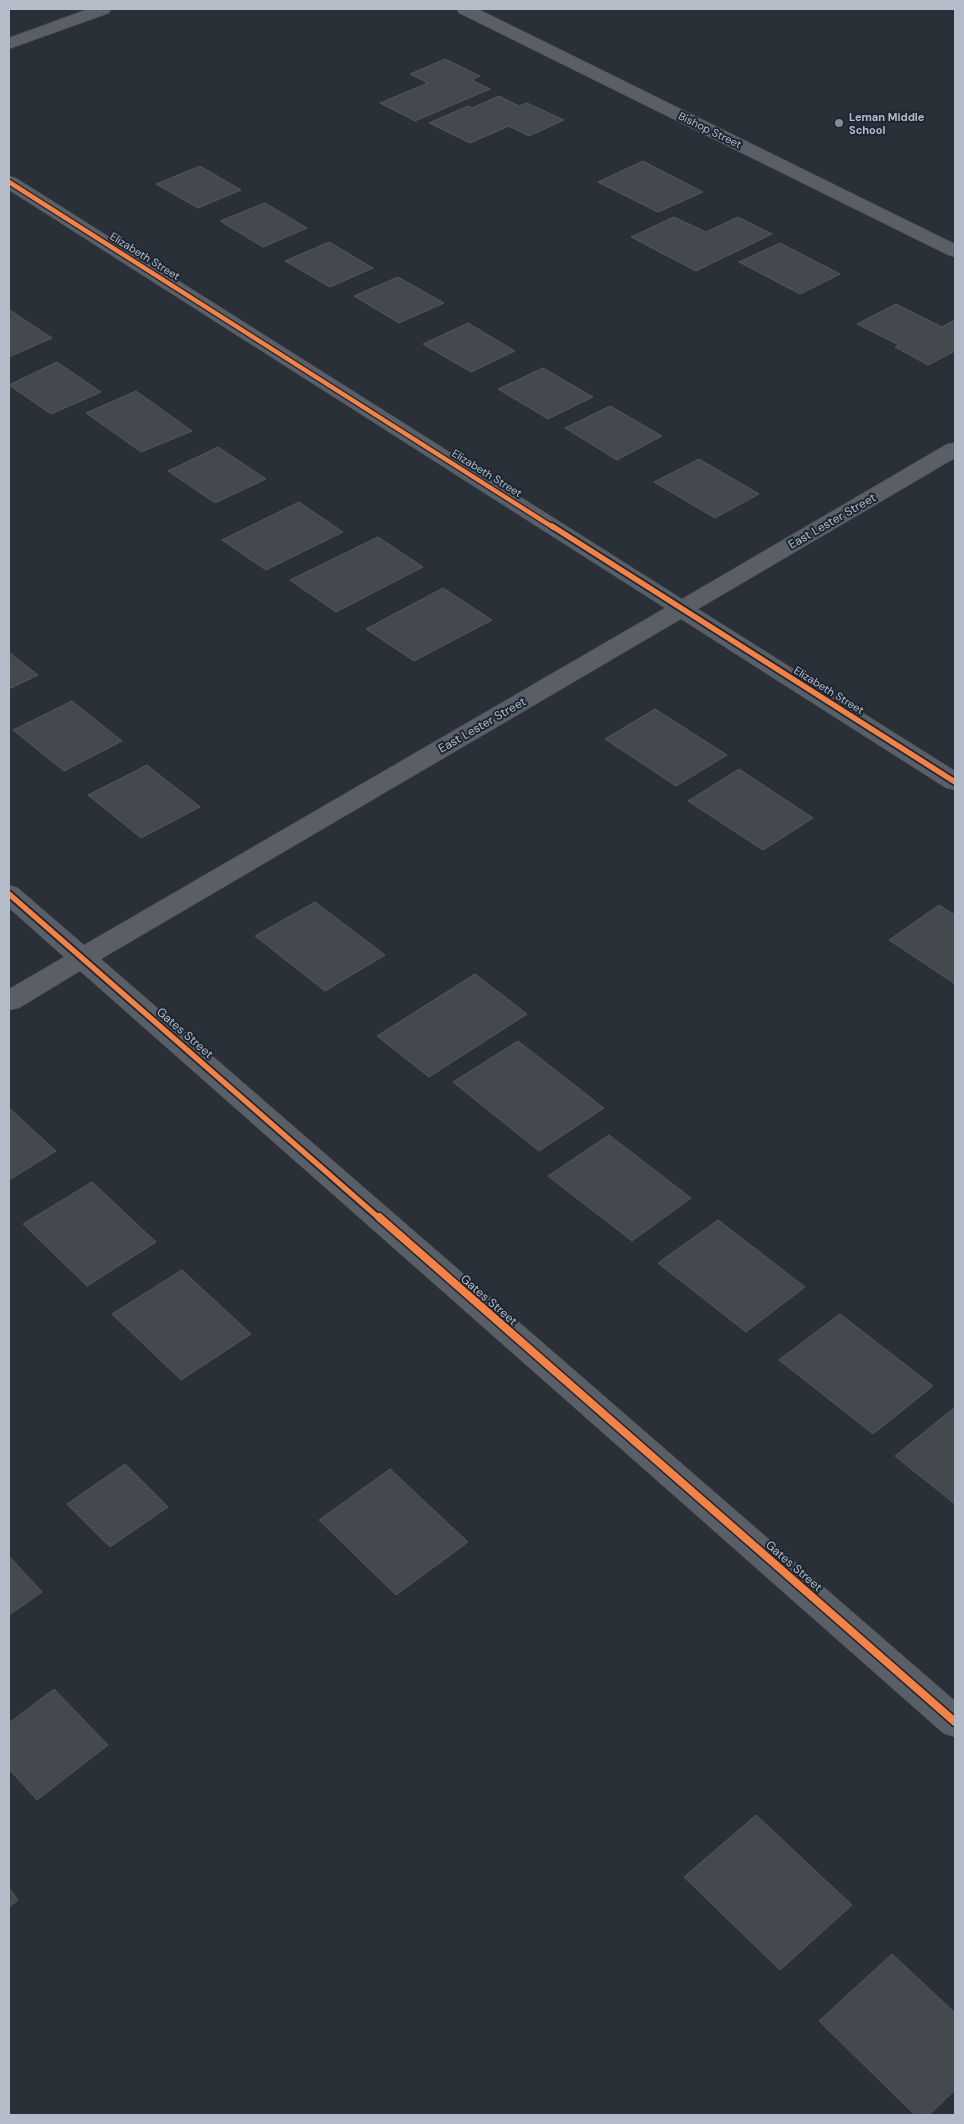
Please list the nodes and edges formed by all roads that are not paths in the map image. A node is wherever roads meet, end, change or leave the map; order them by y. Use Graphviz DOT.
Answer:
graph roads {
  1 [pos="103,9"];
  2 [pos="465,9"];
  3 [pos="9,44"];
  4 [pos="9,182"];
  5 [pos="955,251"];
  6 [pos="955,449"];
  7 [pos="682,608"];
  8 [pos="955,782"];
  9 [pos="9,894"];
  10 [pos="82,958"];
  11 [pos="9,1001"];
  12 [pos="955,1722"];
  1 -- 3 [label="street"];
  2 -- 5 [label="street, Bishop Street"];
  4 -- 7 [label="street, Elizabeth Street"];
  6 -- 7 [label="street, East Lester Street"];
  7 -- 8 [label="street, Elizabeth Street"];
  7 -- 10 [label="street, East Lester Street"];
  9 -- 10 [label="street, Gates Street"];
  10 -- 11 [label="street, East Lester Street"];
  10 -- 12 [label="street, Gates Street"];
}
